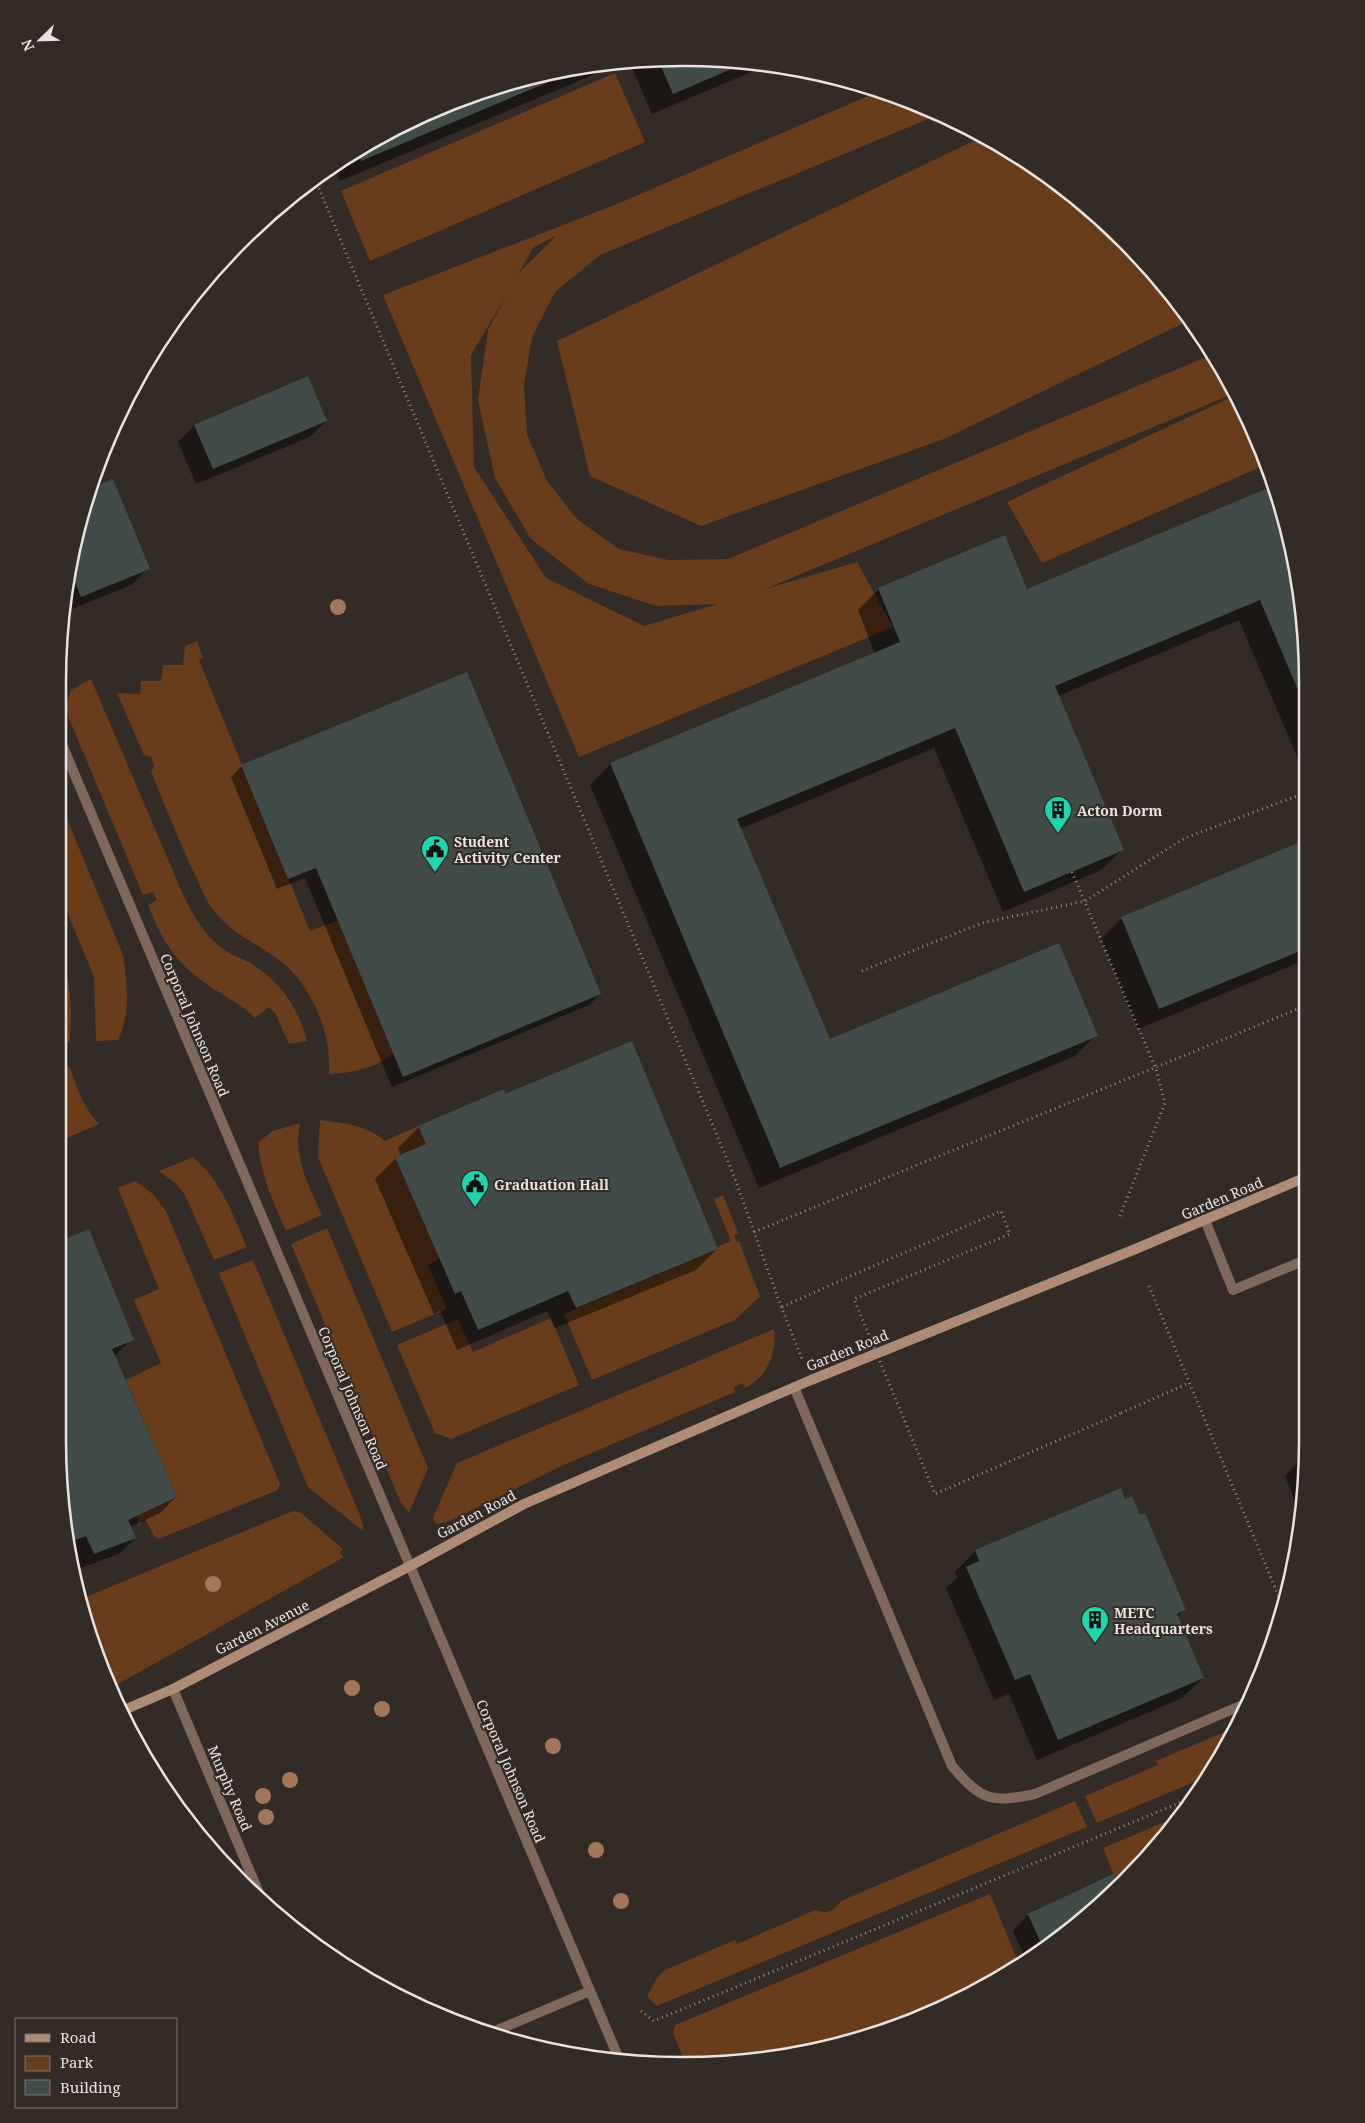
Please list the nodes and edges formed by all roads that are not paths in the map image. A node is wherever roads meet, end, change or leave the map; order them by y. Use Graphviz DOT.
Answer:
graph roads {
  1 [pos="66,754"];
  2 [pos="1299,1180"];
  3 [pos="1204,1220"];
  4 [pos="1299,1263"];
  5 [pos="794,1387"];
  6 [pos="410,1566"];
  7 [pos="173,1689"];
  8 [pos="1238,1707"];
  9 [pos="128,1708"];
  10 [pos="255,1884"];
  11 [pos="590,1991"];
  12 [pos="500,2029"];
  13 [pos="615,2052"];
  1 -- 6 [label="street, Corporal Johnson Road"];
  2 -- 3 [label="street, Garden Road"];
  3 -- 4 [label="street"];
  3 -- 5 [label="street, Garden Road"];
  5 -- 6 [label="street, Garden Road"];
  5 -- 8 [label="street"];
  6 -- 7 [label="street, Garden Avenue"];
  6 -- 11 [label="street, Corporal Johnson Road"];
  7 -- 9 [label="street, Garden Avenue"];
  7 -- 10 [label="street, Murphy Road"];
  11 -- 12 [label="street"];
  11 -- 13 [label="street, Corporal Johnson Road"];
}
